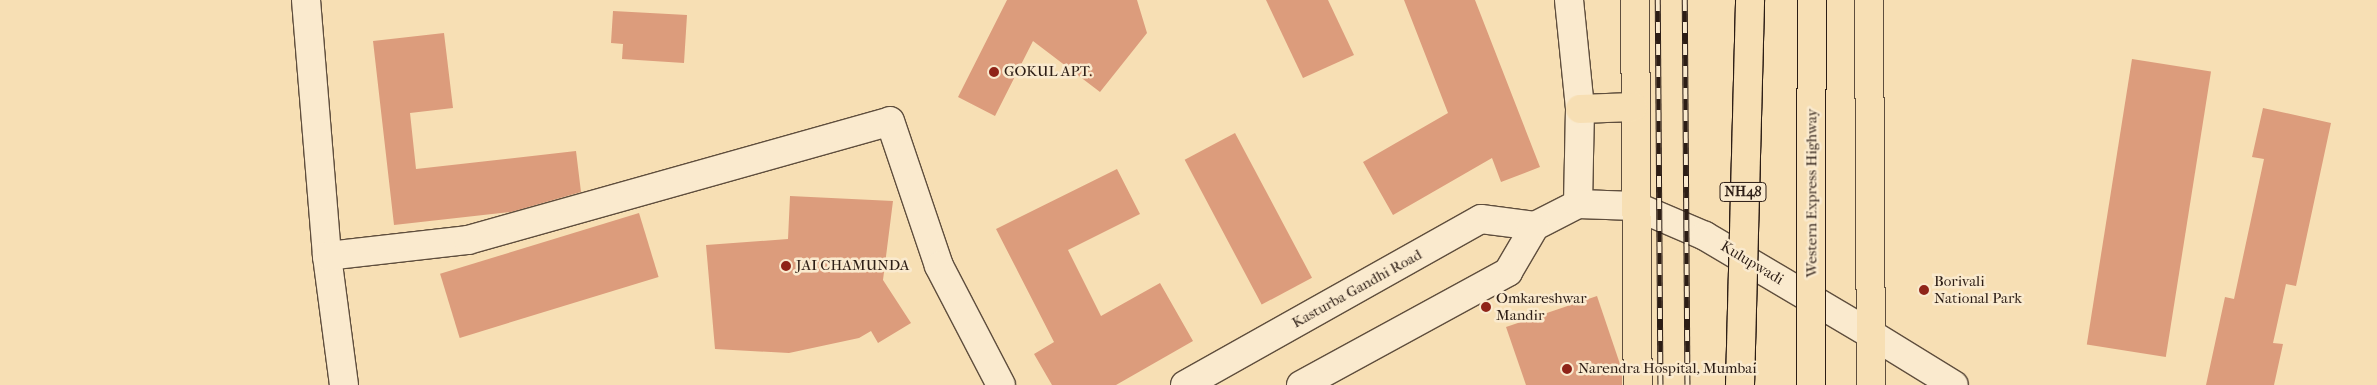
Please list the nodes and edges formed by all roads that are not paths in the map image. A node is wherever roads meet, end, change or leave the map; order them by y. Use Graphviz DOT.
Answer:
graph roads {
  1 [pos="306,0"];
  2 [pos="1569,0"];
  3 [pos="1635,0"];
  4 [pos="1750,0"];
  5 [pos="1812,0"];
  6 [pos="1869,0"];
  7 [pos="1633,107"];
  8 [pos="1580,109"];
  9 [pos="1578,204"];
  10 [pos="1634,206"];
  11 [pos="1535,226"];
  12 [pos="327,256"];
  13 [pos="1871,334"];
  14 [pos="344,385"];
  15 [pos="1001,385"];
  16 [pos="1184,385"];
  17 [pos="1301,385"];
  18 [pos="1638,385"];
  19 [pos="1740,385"];
  20 [pos="1811,385"];
  21 [pos="1871,385"];
  22 [pos="1954,385"];
  1 -- 12 [label="street"];
  2 -- 8 [label="street"];
  3 -- 7 [label="main road"];
  4 -- 19 [label="main road, NH48, bridge"];
  5 -- 20 [label="main road, Western Express Highway, bridge"];
  6 -- 13 [label="main road"];
  7 -- 8 [label="main road"];
  7 -- 10 [label="main road"];
  8 -- 9 [label="street"];
  9 -- 10 [label="street, Kulupwadi"];
  9 -- 11 [label="street, Kulupwadi"];
  10 -- 13 [label="street, Kulupwadi"];
  10 -- 18 [label="main road"];
  11 -- 16 [label="street, Kasturba Gandhi Road"];
  11 -- 17 [label="street"];
  12 -- 14 [label="street"];
  12 -- 15 [label="street"];
  13 -- 21 [label="main road"];
  13 -- 22 [label="street, Kulupwadi"];
}
